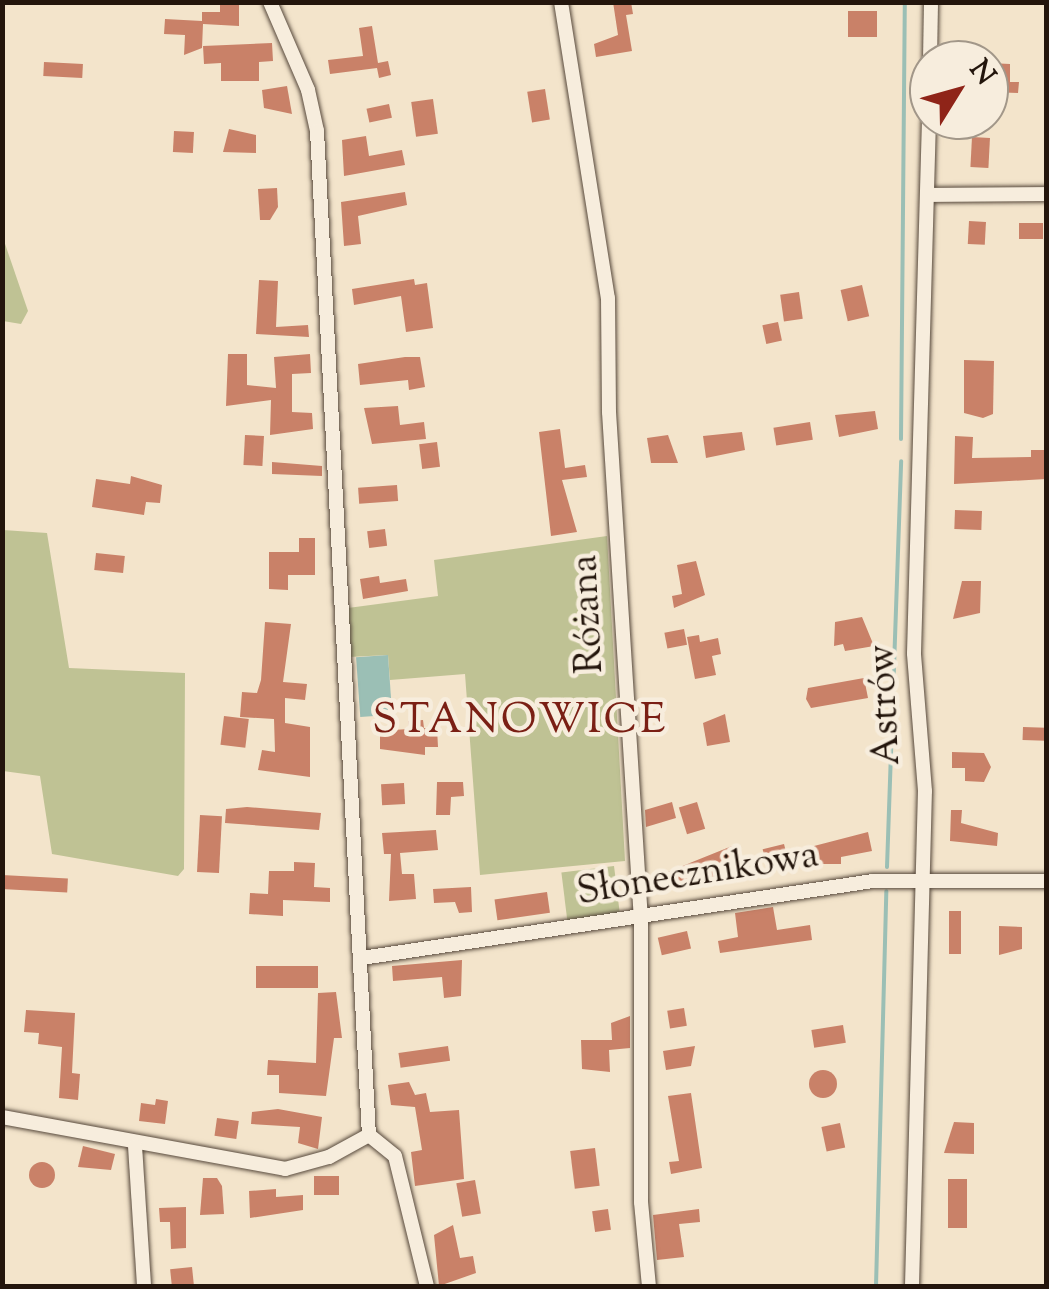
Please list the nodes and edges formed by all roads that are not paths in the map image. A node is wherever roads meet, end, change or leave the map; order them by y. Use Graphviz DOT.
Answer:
graph roads {
  1 [pos="270,2"];
  2 [pos="561,2"];
  3 [pos="931,2"];
  4 [pos="930,40"];
  5 [pos="929,140"];
  6 [pos="928,194"];
  7 [pos="1046,194"];
  8 [pos="919,879"];
  9 [pos="1046,881"];
  10 [pos="641,921"];
  11 [pos="362,958"];
  12 [pos="2,1118"];
  13 [pos="369,1136"];
  14 [pos="135,1146"];
  15 [pos="144,1286"];
  16 [pos="427,1286"];
  17 [pos="648,1286"];
  18 [pos="912,1286"];
  1 -- 11 [label="street"];
  2 -- 10 [label="street, Różana"];
  3 -- 4 [label="street"];
  5 -- 6 [label="street, Astrów"];
  6 -- 7 [label="street"];
  6 -- 8 [label="street, Astrów"];
  8 -- 9 [label="street, Słonecznikowa"];
  8 -- 10 [label="street, Słonecznikowa"];
  8 -- 18 [label="street, Astrów"];
  10 -- 11 [label="street, Słonecznikowa"];
  10 -- 17 [label="street, Różana"];
  11 -- 13 [label="street"];
  12 -- 14 [label="street"];
  13 -- 14 [label="street"];
  13 -- 16 [label="street"];
  14 -- 15 [label="street"];
}
